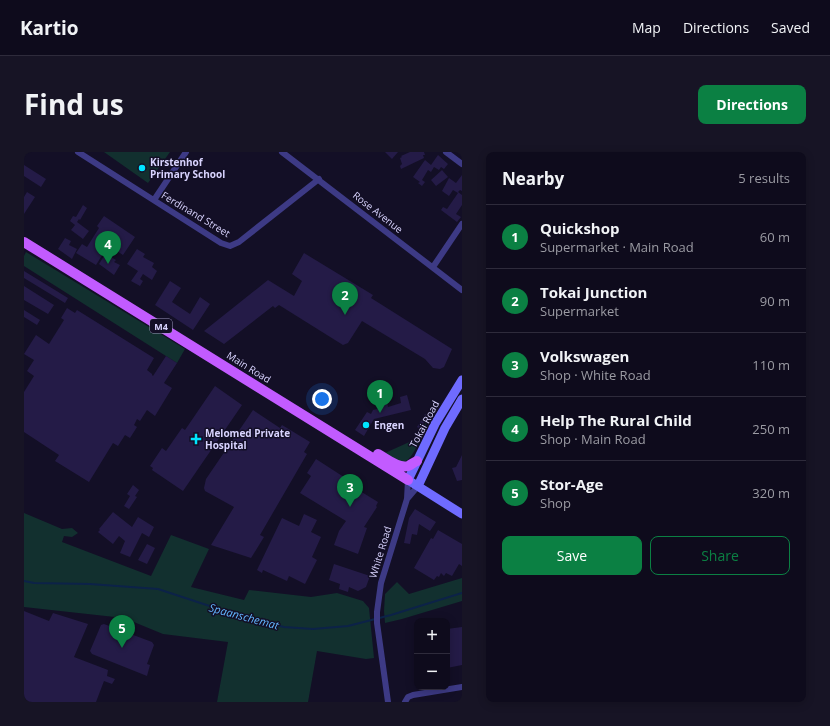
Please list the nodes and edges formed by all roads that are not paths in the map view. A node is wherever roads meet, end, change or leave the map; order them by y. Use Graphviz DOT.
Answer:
graph roads {
  1 [pos="78,152"];
  2 [pos="186,152"];
  3 [pos="282,152"];
  4 [pos="446,152"];
  5 [pos="462,164"];
  6 [pos="319,180"];
  7 [pos="154,200"];
  8 [pos="462,224"];
  9 [pos="24,242"];
  10 [pos="433,267"];
  11 [pos="462,290"];
  12 [pos="243,377"];
  13 [pos="462,380"];
  14 [pos="462,399"];
  15 [pos="417,461"];
  16 [pos="408,480"];
  17 [pos="418,486"];
  18 [pos="407,499"];
  19 [pos="462,514"];
  20 [pos="462,688"];
  21 [pos="388,702"];
  22 [pos="405,702"];
  1 -- 7 [label="street, Ferdinand Street"];
  2 -- 7 [label="street"];
  3 -- 6 [label="street, Rose Avenue"];
  4 -- 5 [label="street"];
  6 -- 7 [label="street, Ferdinand Street"];
  6 -- 10 [label="street, Rose Avenue"];
  8 -- 10 [label="street"];
  9 -- 12 [label="main road, Main Road / M4"];
  10 -- 11 [label="street, Rose Avenue"];
  12 -- 15 [label="main road"];
  12 -- 16 [label="main road, Main Road / M4"];
  13 -- 15 [label="main road, Tokai Road"];
  14 -- 17 [label="main road, Tokai Road"];
  15 -- 16 [label="main road, Tokai Road"];
  16 -- 17 [label="main road, Main Road / M4"];
  16 -- 18 [label="street, White Road"];
  17 -- 18 [label="street, White Road"];
  17 -- 19 [label="main road, Main Road / M4"];
  18 -- 21 [label="street, White Road"];
  20 -- 22 [label="street"];
}
